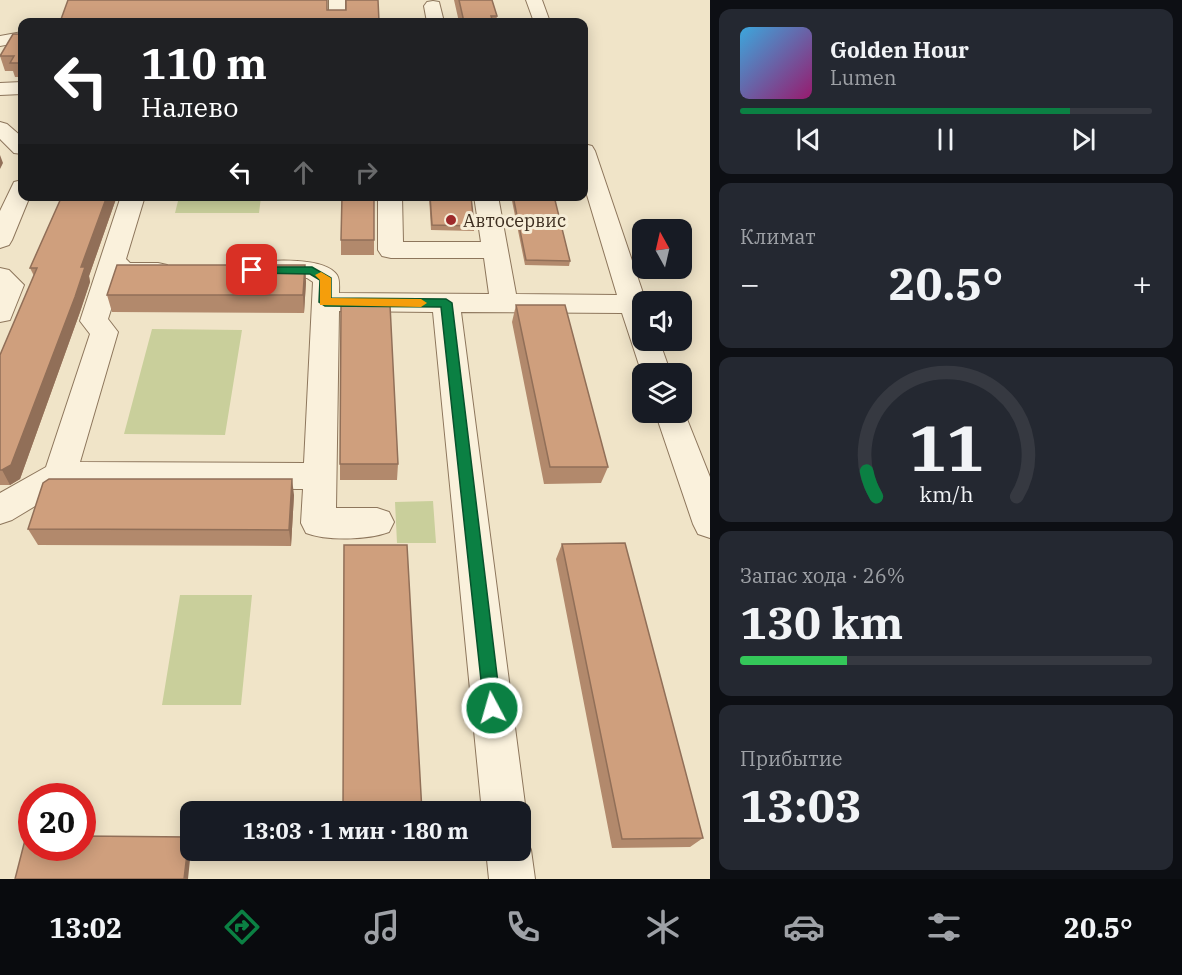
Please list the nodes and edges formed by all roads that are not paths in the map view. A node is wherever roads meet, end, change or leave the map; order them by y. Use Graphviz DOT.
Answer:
graph roads {
  1 [pos="337,0"];
  2 [pos="534,0"];
  3 [pos="337,18"];
  4 [pos="541,18"];
  5 [pos="18,38"];
  6 [pos="0,42"];
  7 [pos="0,88"];
  8 [pos="18,88"];
  9 [pos="0,128"];
  10 [pos="18,144"];
  11 [pos="588,164"];
  12 [pos="18,197"];
  13 [pos="131,201"];
  14 [pos="390,201"];
  15 [pos="487,201"];
  16 [pos="0,240"];
  17 [pos="495,250"];
  18 [pos="113,261"];
  19 [pos="182,270"];
  20 [pos="237,270"];
  21 [pos="0,276"];
  22 [pos="325,302"];
  23 [pos="632,302"];
  24 [pos="446,303"];
  25 [pos="504,303"];
  26 [pos="0,313"];
  27 [pos="632,317"];
  28 [pos="676,423"];
  29 [pos="700,468"];
  30 [pos="60,475"];
  31 [pos="320,476"];
  32 [pos="0,510"];
  33 [pos="377,522"];
  34 [pos="710,524"];
  35 [pos="503,801"];
  36 [pos="510,861"];
  37 [pos="512,879"];
  1 -- 3 [label="street"];
  2 -- 4 [label="street"];
  5 -- 6 [label="street"];
  7 -- 8 [label="street"];
  9 -- 10 [label="street"];
  11 -- 23 [label="street"];
  12 -- 16 [label="street"];
  13 -- 18 [label="street"];
  14 -- 17 [label="street"];
  15 -- 17 [label="street"];
  17 -- 25 [label="street"];
  18 -- 19 [label="street"];
  18 -- 30 [label="street"];
  20 -- 22 [label="street"];
  21 -- 26 [label="street"];
  22 -- 24 [label="street"];
  22 -- 31 [label="street"];
  24 -- 25 [label="street"];
  24 -- 35 [label="street"];
  25 -- 27 [label="street"];
  28 -- 29 [label="street"];
  29 -- 34 [label="street"];
  30 -- 31 [label="street"];
  30 -- 32 [label="street"];
  31 -- 33 [label="street"];
  36 -- 37 [label="street"];
}
